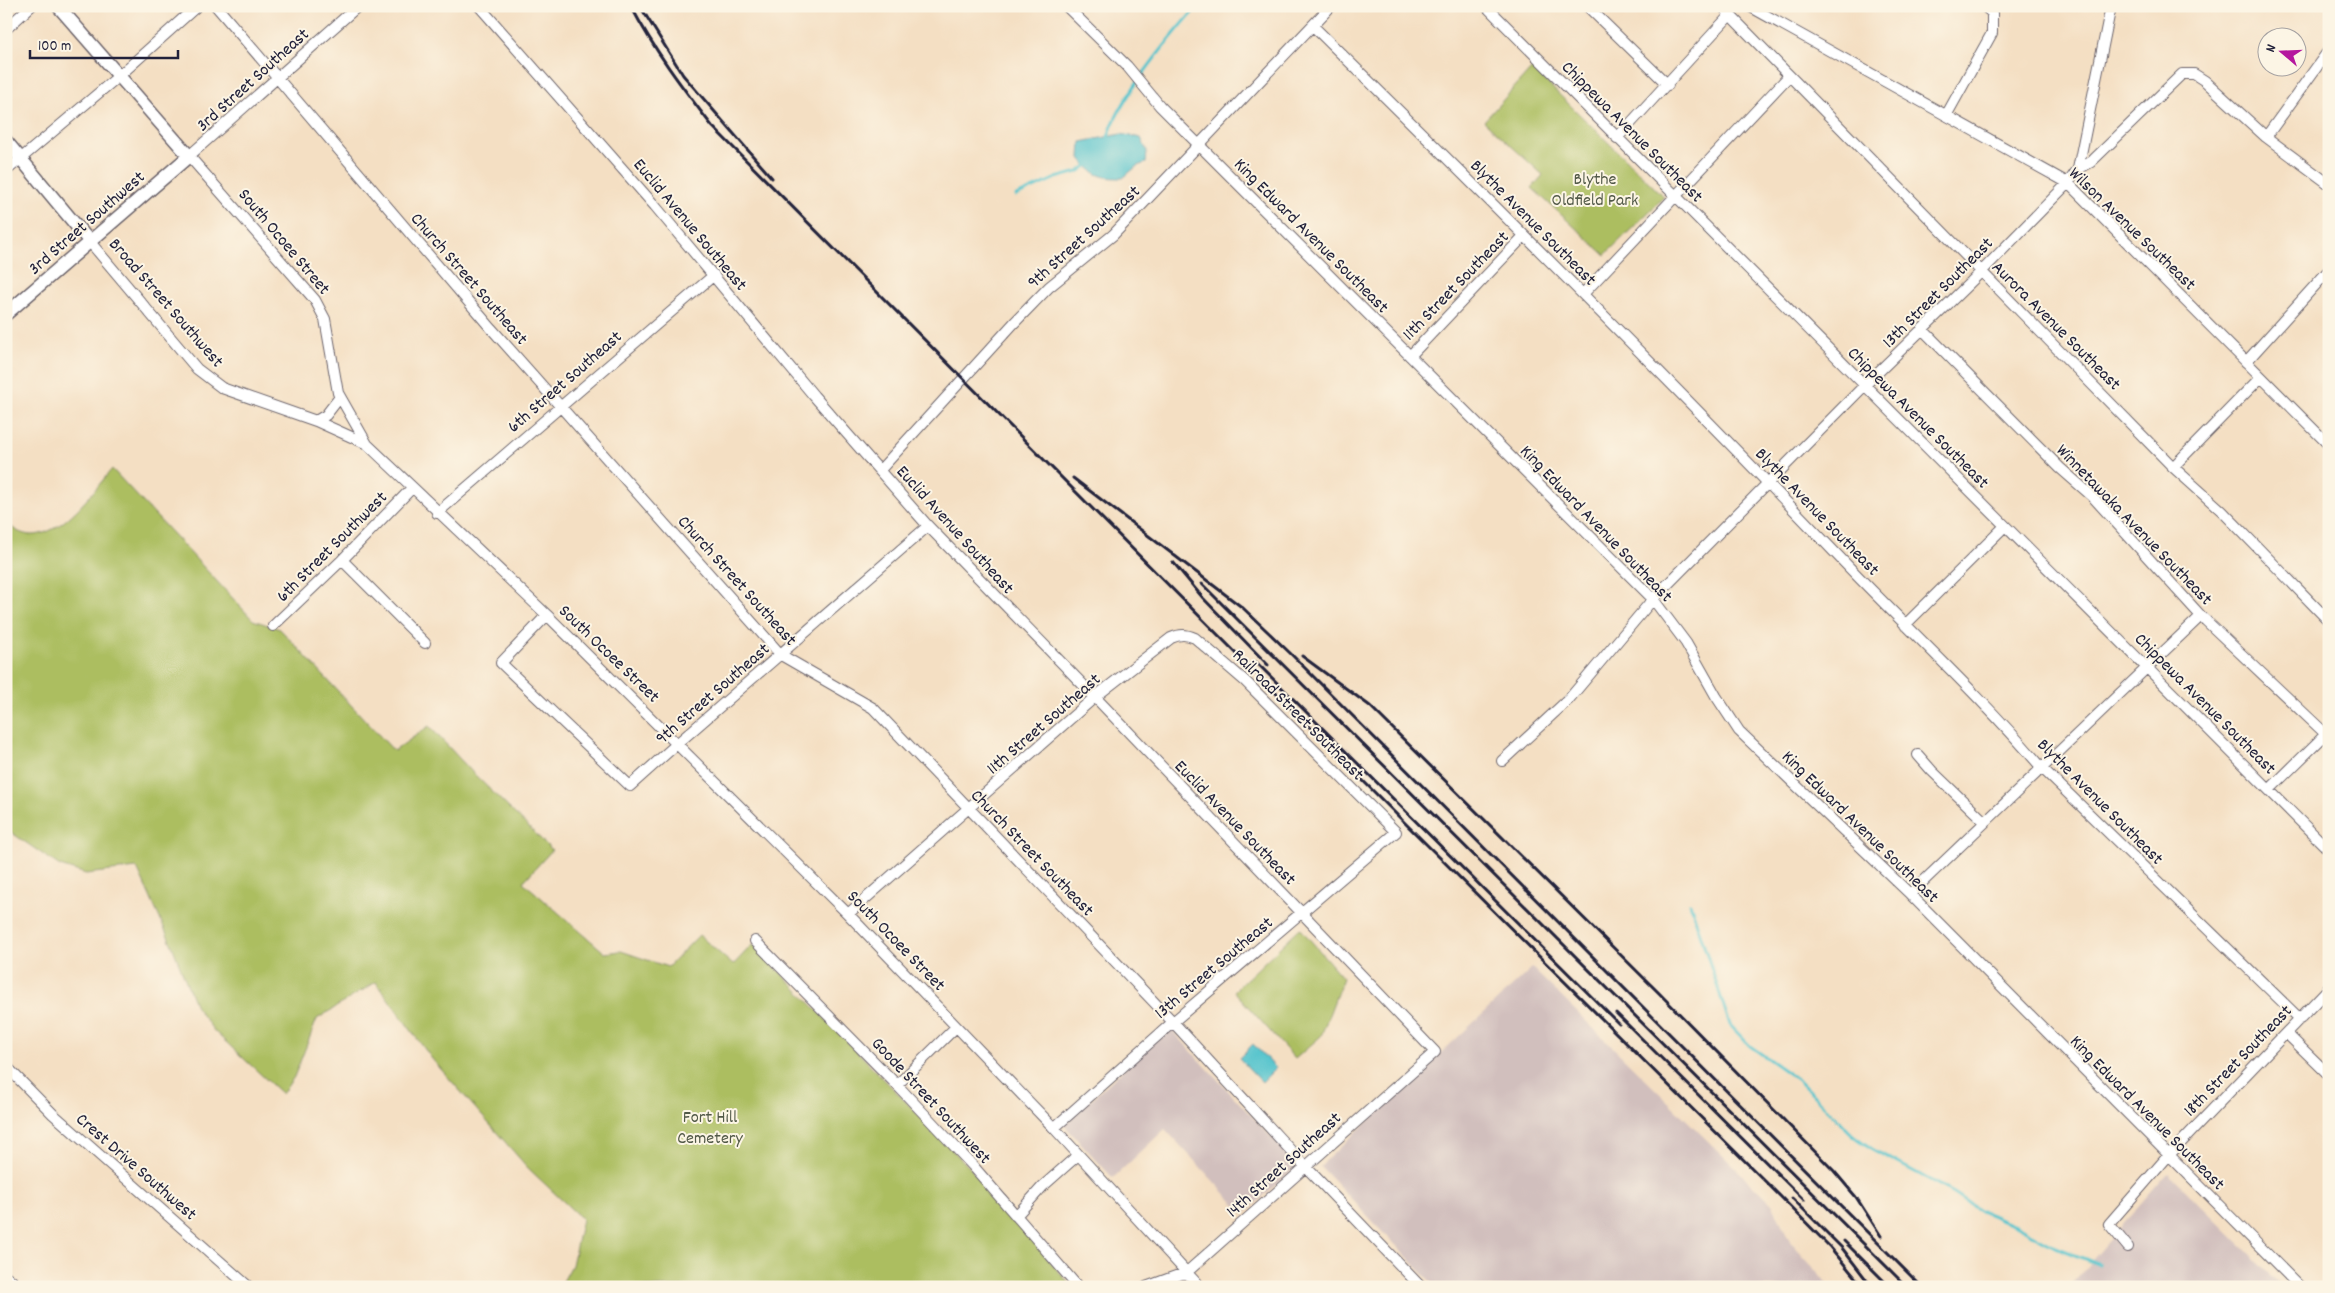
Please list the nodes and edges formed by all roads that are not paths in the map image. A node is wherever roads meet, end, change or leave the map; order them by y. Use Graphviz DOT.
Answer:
graph roads {
  1 [pos="31,6"];
  2 [pos="58,6"];
  3 [pos="197,6"];
  4 [pos="216,6"];
  5 [pos="358,6"];
  6 [pos="479,6"];
  7 [pos="1066,6"];
  8 [pos="1332,6"];
  9 [pos="1486,6"];
  10 [pos="1587,6"];
  11 [pos="1723,6"];
  12 [pos="1749,6"];
  13 [pos="1984,6"];
  14 [pos="2111,6"];
  15 [pos="1730,15"];
  16 [pos="1313,26"];
  17 [pos="6,29"];
  18 [pos="2329,50"];
  19 [pos="120,75"];
  20 [pos="1789,76"];
  21 [pos="277,77"];
  22 [pos="1668,85"];
  23 [pos="1948,114"];
  24 [pos="2266,137"];
  25 [pos="1617,138"];
  26 [pos="6,141"];
  27 [pos="1201,145"];
  28 [pos="189,156"];
  29 [pos="20,158"];
  30 [pos="2078,169"];
  31 [pos="6,170"];
  32 [pos="2068,182"];
  33 [pos="2329,184"];
  34 [pos="1676,197"];
  35 [pos="1524,236"];
  36 [pos="90,242"];
  37 [pos="2329,270"];
  38 [pos="1981,272"];
  39 [pos="714,275"];
  40 [pos="1583,294"];
  41 [pos="6,314"];
  42 [pos="1922,329"];
  43 [pos="1410,356"];
  44 [pos="2246,362"];
  45 [pos="2261,377"];
  46 [pos="1865,385"];
  47 [pos="340,397"];
  48 [pos="561,406"];
  49 [pos="316,421"];
  50 [pos="2327,440"];
  51 [pos="367,444"];
  52 [pos="2174,467"];
  53 [pos="880,470"];
  54 [pos="1768,483"];
  55 [pos="412,488"];
  56 [pos="437,513"];
  57 [pos="928,526"];
  58 [pos="2004,527"];
  59 [pos="342,560"];
  60 [pos="1653,599"];
  61 [pos="548,616"];
  62 [pos="2201,616"];
  63 [pos="2329,621"];
  64 [pos="1905,625"];
  65 [pos="273,626"];
  66 [pos="1171,638"];
  67 [pos="425,643"];
  68 [pos="781,655"];
  69 [pos="2147,667"];
  70 [pos="1095,697"];
  71 [pos="2327,735"];
  72 [pos="678,743"];
  73 [pos="1918,755"];
  74 [pos="1502,762"];
  75 [pos="2042,768"];
  76 [pos="2270,790"];
  77 [pos="969,809"];
  78 [pos="1986,822"];
  79 [pos="1396,832"];
  80 [pos="2329,850"];
  81 [pos="1910,894"];
  82 [pos="1301,913"];
  83 [pos="848,914"];
  84 [pos="755,941"];
  85 [pos="2329,988"];
  86 [pos="2300,1019"];
  87 [pos="1173,1022"];
  88 [pos="956,1028"];
  89 [pos="2286,1033"];
  90 [pos="1435,1052"];
  91 [pos="6,1066"];
  92 [pos="2329,1075"];
  93 [pos="897,1085"];
  94 [pos="1054,1128"];
  95 [pos="1078,1155"];
  96 [pos="2168,1156"];
  97 [pos="1305,1166"];
  98 [pos="1016,1216"];
  99 [pos="2128,1246"];
  100 [pos="1186,1272"];
  101 [pos="6,1276"];
  102 [pos="19,1287"];
  103 [pos="249,1287"];
  104 [pos="1078,1287"];
  105 [pos="1146,1287"];
  106 [pos="1200,1287"];
  107 [pos="1420,1287"];
  108 [pos="2300,1287"];
  1 -- 17 [label="street"];
  2 -- 19 [label="main road, South Ocoee Street"];
  3 -- 19 [label="street"];
  4 -- 21 [label="street, Church Street Southeast"];
  5 -- 21 [label="street, 3rd Street Southeast"];
  6 -- 39 [label="street, Euclid Avenue Southeast"];
  7 -- 27 [label="street, King Edward Avenue Southeast"];
  8 -- 16 [label="street, 9th Street Southeast"];
  9 -- 25 [label="street, Chippewa Avenue Southeast"];
  10 -- 22 [label="street"];
  11 -- 15 [label="street, Aurora Avenue Southeast"];
  12 -- 23 [label="street, Wilson Avenue Southeast"];
  13 -- 23 [label="street"];
  14 -- 30 [label="street"];
  15 -- 20 [label="street, Aurora Avenue Southeast"];
  15 -- 22 [label="street"];
  16 -- 27 [label="street, 9th Street Southeast"];
  16 -- 35 [label="street, Blythe Avenue Southeast"];
  18 -- 24 [label="street"];
  19 -- 28 [label="main road, South Ocoee Street"];
  19 -- 29 [label="street"];
  20 -- 34 [label="street"];
  20 -- 38 [label="street, Aurora Avenue Southeast"];
  21 -- 28 [label="street, 3rd Street Southeast"];
  21 -- 48 [label="street, Church Street Southeast"];
  22 -- 25 [label="street"];
  23 -- 32 [label="street, Wilson Avenue Southeast"];
  24 -- 30 [label="street, 13th Street Southeast"];
  24 -- 33 [label="street"];
  25 -- 34 [label="street, Chippewa Avenue Southeast"];
  26 -- 29 [label="main road, Broad Street Southwest"];
  27 -- 43 [label="street, King Edward Avenue Southeast"];
  27 -- 53 [label="street, 9th Street Southeast"];
  28 -- 36 [label="main road, 3rd Street Southwest"];
  28 -- 47 [label="street, South Ocoee Street"];
  29 -- 31 [label="street"];
  29 -- 36 [label="main road, Broad Street Southwest"];
  30 -- 32 [label="street, 13th Street Southeast"];
  32 -- 38 [label="street, 13th Street Southeast"];
  32 -- 44 [label="street, Wilson Avenue Southeast"];
  34 -- 40 [label="street"];
  34 -- 46 [label="street, Chippewa Avenue Southeast"];
  35 -- 40 [label="street, Blythe Avenue Southeast"];
  35 -- 43 [label="street, 11th Street Southeast"];
  36 -- 41 [label="main road, 3rd Street Southwest"];
  36 -- 49 [label="street, Broad Street Southwest"];
  37 -- 44 [label="street"];
  38 -- 42 [label="street, 13th Street Southeast"];
  38 -- 52 [label="street, Aurora Avenue Southeast"];
  39 -- 48 [label="street, 6th Street Southeast"];
  39 -- 53 [label="street, Euclid Avenue Southeast"];
  40 -- 54 [label="street, Blythe Avenue Southeast"];
  42 -- 46 [label="street, 13th Street Southeast"];
  42 -- 62 [label="street, Winnetawaka Avenue Southeast"];
  43 -- 60 [label="street, King Edward Avenue Southeast"];
  44 -- 45 [label="street, Wilson Avenue Southeast"];
  45 -- 50 [label="street, Wilson Avenue Southeast"];
  45 -- 52 [label="street"];
  46 -- 54 [label="street, 13th Street Southeast"];
  46 -- 58 [label="street, Chippewa Avenue Southeast"];
  47 -- 49 [label="street"];
  47 -- 51 [label="street, South Ocoee Street"];
  48 -- 56 [label="street, 6th Street Southeast"];
  48 -- 68 [label="street, Church Street Southeast"];
  49 -- 51 [label="street, Broad Street Southwest"];
  51 -- 55 [label="street, South Ocoee Street"];
  52 -- 63 [label="street, Aurora Avenue Southeast"];
  53 -- 57 [label="street, Euclid Avenue Southeast"];
  54 -- 60 [label="street, 13th Street Southeast"];
  54 -- 64 [label="street, Blythe Avenue Southeast"];
  55 -- 56 [label="street, South Ocoee Street"];
  55 -- 59 [label="street, 6th Street Southwest"];
  56 -- 61 [label="street, South Ocoee Street"];
  57 -- 68 [label="street, 9th Street Southeast"];
  57 -- 70 [label="street, Euclid Avenue Southeast"];
  58 -- 64 [label="street"];
  58 -- 69 [label="street, Chippewa Avenue Southeast"];
  59 -- 65 [label="street, 6th Street Southwest"];
  59 -- 67 [label="street"];
  60 -- 74 [label="street, 13th Street Southeast"];
  60 -- 81 [label="street, King Edward Avenue Southeast"];
  61 -- 72 [label="street, South Ocoee Street"];
  61 -- 72 [label="street, 9th Street Southeast"];
  62 -- 69 [label="street"];
  62 -- 71 [label="street, Winnetawaka Avenue Southeast"];
  64 -- 75 [label="street, Blythe Avenue Southeast"];
  66 -- 70 [label="street, 11th Street Southeast"];
  66 -- 79 [label="street, Railroad Street Southeast"];
  68 -- 72 [label="street, 9th Street Southeast"];
  68 -- 77 [label="street, Church Street Southeast"];
  69 -- 75 [label="street"];
  69 -- 76 [label="street, Chippewa Avenue Southeast"];
  70 -- 77 [label="street, 11th Street Southeast"];
  70 -- 82 [label="street, Euclid Avenue Southeast"];
  71 -- 76 [label="street"];
  72 -- 83 [label="street, South Ocoee Street"];
  73 -- 78 [label="street"];
  75 -- 78 [label="street"];
  75 -- 86 [label="street, Blythe Avenue Southeast"];
  76 -- 80 [label="street, Chippewa Avenue Southeast"];
  77 -- 83 [label="street, 11th Street Southeast"];
  77 -- 87 [label="street, Church Street Southeast"];
  78 -- 81 [label="street"];
  79 -- 82 [label="street, 13th Street Southeast"];
  81 -- 96 [label="street, King Edward Avenue Southeast"];
  82 -- 87 [label="street, 13th Street Southeast"];
  82 -- 90 [label="street, Euclid Avenue Southeast"];
  83 -- 88 [label="street, South Ocoee Street"];
  84 -- 93 [label="street, Goode Street Southwest"];
  85 -- 86 [label="street, 18th Street Southeast"];
  86 -- 89 [label="street, 18th Street Southeast"];
  87 -- 94 [label="street, 13th Street Southeast"];
  87 -- 97 [label="street, Church Street Southeast"];
  88 -- 93 [label="street"];
  88 -- 94 [label="street, South Ocoee Street"];
  89 -- 92 [label="street"];
  89 -- 96 [label="street, 18th Street Southeast"];
  90 -- 97 [label="street, 14th Street Southeast"];
  91 -- 103 [label="street, Crest Drive Southwest"];
  93 -- 98 [label="street, Goode Street Southwest"];
  94 -- 95 [label="street, South Ocoee Street"];
  95 -- 98 [label="street"];
  95 -- 100 [label="street, South Ocoee Street"];
  96 -- 99 [label="street, 18th Street Southeast"];
  96 -- 108 [label="street, King Edward Avenue Southeast"];
  97 -- 100 [label="street, 14th Street Southeast"];
  97 -- 107 [label="street, Church Street Southeast"];
  98 -- 104 [label="street, Goode Street Southwest"];
  100 -- 105 [label="street, 14th Street Southeast"];
  100 -- 106 [label="street, South Ocoee Street"];
  101 -- 102 [label="street"];
}
